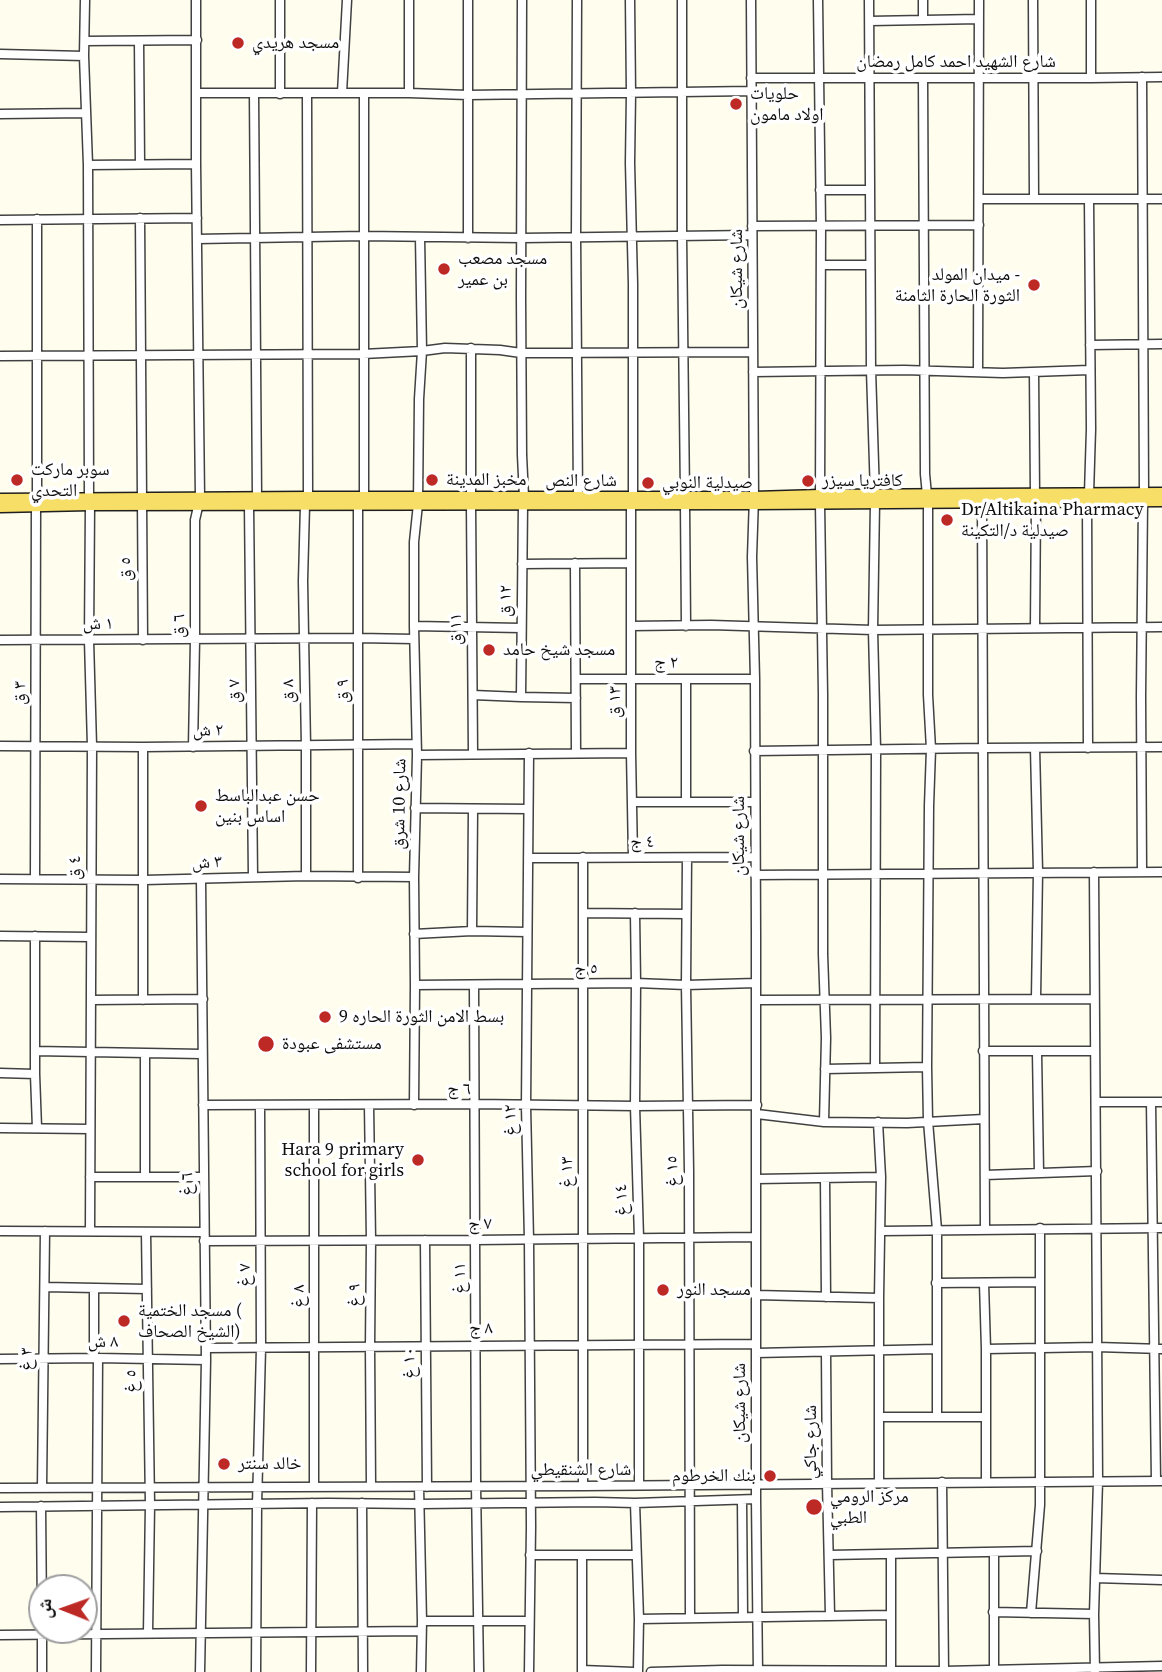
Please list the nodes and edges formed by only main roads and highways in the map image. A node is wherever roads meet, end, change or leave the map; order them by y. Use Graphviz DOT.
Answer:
graph roads {
  1 [pos="1162,493"];
  2 [pos="1143,497"];
  3 [pos="1036,498"];
  4 [pos="0,499"];
  5 [pos="928,499"];
  6 [pos="632,500"];
  7 [pos="524,501"];
  8 [pos="1162,501"];
  9 [pos="36,502"];
  10 [pos="0,507"];
  1 -- 2 [label="main road, شارع النص"];
  2 -- 3 [label="main road, شارع النص"];
  2 -- 8 [label="main road, شارع النص"];
  3 -- 5 [label="main road, شارع النص"];
  3 -- 5 [label="main road, شارع النص"];
  4 -- 9 [label="main road, شارع النص"];
  5 -- 6 [label="main road, شارع النص"];
  6 -- 7 [label="main road, شارع النص"];
  6 -- 7 [label="main road, شارع النص"];
  7 -- 9 [label="main road, شارع النص"];
  9 -- 10 [label="main road, شارع النص"];
}
